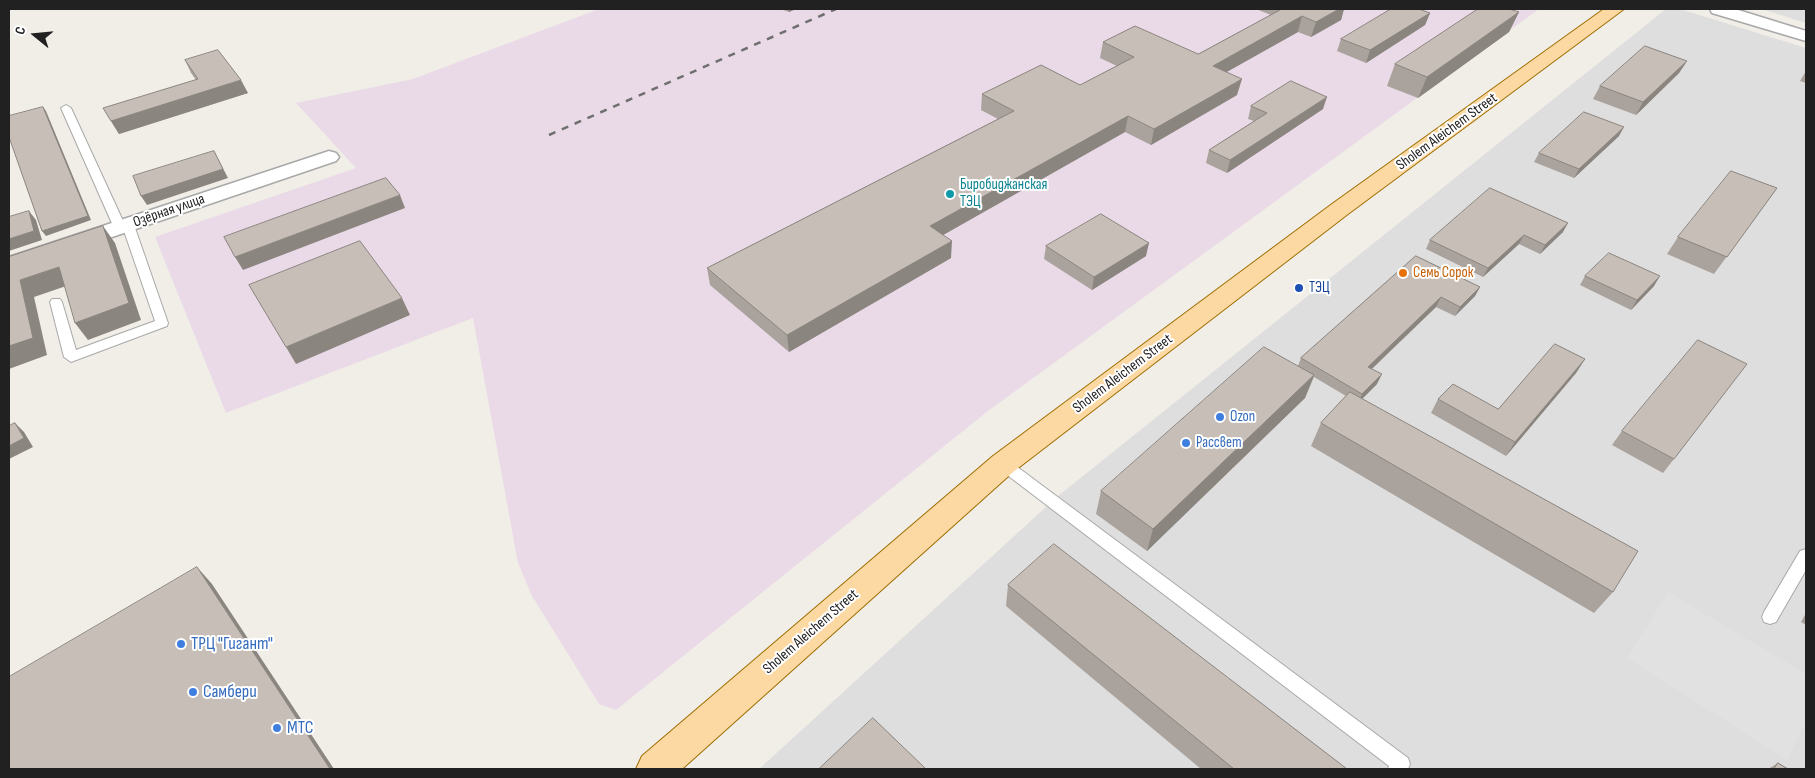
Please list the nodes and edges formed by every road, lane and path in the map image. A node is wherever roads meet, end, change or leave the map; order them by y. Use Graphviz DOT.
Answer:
graph roads {
  1 [pos="1615,9"];
  2 [pos="1718,9"];
  3 [pos="1806,36"];
  4 [pos="66,108"];
  5 [pos="329,157"];
  6 [pos="124,226"];
  7 [pos="9,265"];
  8 [pos="56,302"];
  9 [pos="1004,464"];
  10 [pos="1806,556"];
  11 [pos="1770,617"];
  12 [pos="655,769"];
  13 [pos="1397,769"];
  1 -- 9 [label="main road, Sholem Aleichem Street"];
  2 -- 3 [label="street"];
  4 -- 6 [label="lane"];
  5 -- 6 [label="street, Озёрная улица"];
  6 -- 7 [label="street, Озёрная улица"];
  6 -- 8 [label="lane"];
  9 -- 12 [label="main road, Sholem Aleichem Street"];
  9 -- 13 [label="lane"];
  10 -- 11 [label="lane"];
}
